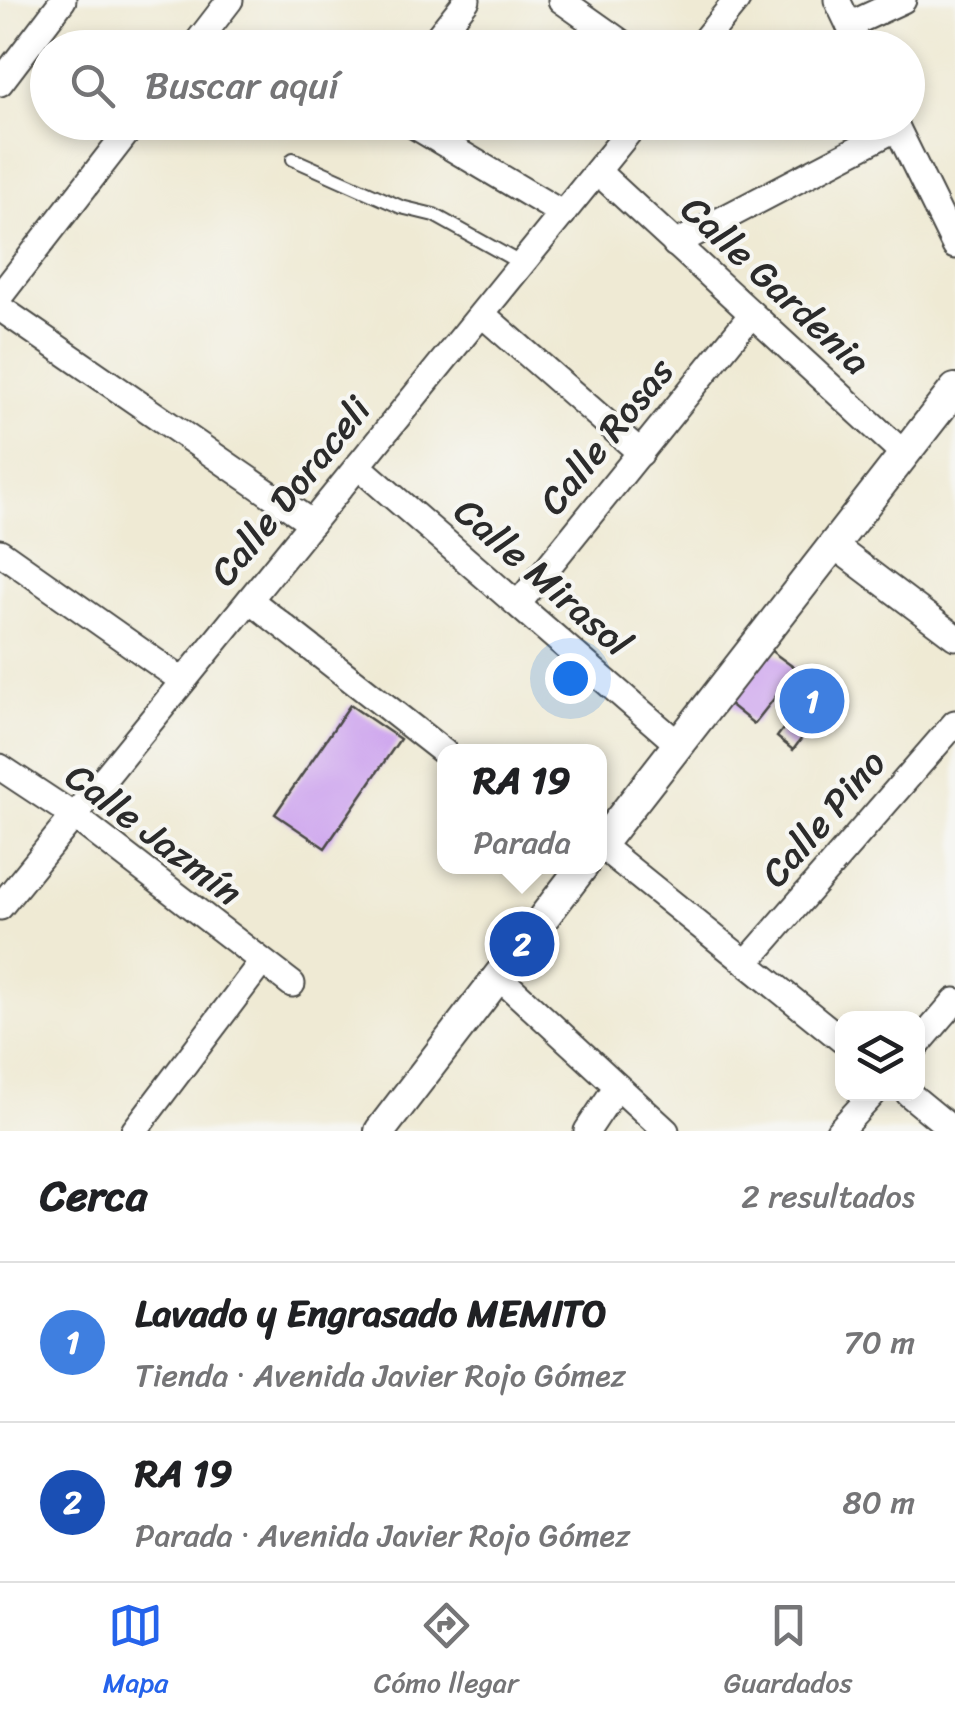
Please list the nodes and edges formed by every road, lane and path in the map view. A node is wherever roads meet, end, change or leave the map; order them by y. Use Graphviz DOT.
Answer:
graph roads {
  1 [pos="63,0"];
  2 [pos="467,0"];
  3 [pos="561,0"];
  4 [pos="737,0"];
  5 [pos="837,0"];
  6 [pos="903,0"];
  7 [pos="222,3"];
  8 [pos="40,30"];
  9 [pos="205,30"];
  10 [pos="443,30"];
  11 [pos="604,30"];
  12 [pos="713,30"];
  13 [pos="851,30"];
  14 [pos="862,30"];
  15 [pos="30,43"];
  16 [pos="0,82"];
  17 [pos="121,140"];
  18 [pos="438,140"];
  19 [pos="623,140"];
  20 [pos="867,140"];
  21 [pos="902,140"];
  22 [pos="293,158"];
  23 [pos="598,172"];
  24 [pos="563,214"];
  25 [pos="676,244"];
  26 [pos="955,246"];
  27 [pos="524,265"];
  28 [pos="0,296"];
  29 [pos="0,308"];
  30 [pos="482,314"];
  31 [pos="752,314"];
  32 [pos="954,393"];
  33 [pos="642,453"];
  34 [pos="904,454"];
  35 [pos="358,466"];
  36 [pos="312,523"];
  37 [pos="833,545"];
  38 [pos="0,552"];
  39 [pos="250,600"];
  40 [pos="518,604"];
  41 [pos="955,637"];
  42 [pos="184,682"];
  43 [pos="955,723"];
  44 [pos="678,744"];
  45 [pos="437,747"];
  46 [pos="0,767"];
  47 [pos="74,816"];
  48 [pos="607,836"];
  49 [pos="607,851"];
  50 [pos="577,874"];
  51 [pos="0,907"];
  52 [pos="747,962"];
  53 [pos="261,963"];
  54 [pos="500,978"];
  55 [pos="292,984"];
  56 [pos="955,1001"];
  57 [pos="835,1034"];
  58 [pos="925,1036"];
  59 [pos="617,1086"];
  60 [pos="867,1101"];
  61 [pos="918,1101"];
  62 [pos="134,1131"];
  63 [pos="380,1131"];
  64 [pos="587,1131"];
  65 [pos="666,1131"];
  66 [pos="839,1131"];
  67 [pos="954,1131"];
  1 -- 8 [label="street"];
  2 -- 10 [label="street"];
  3 -- 11 [label="street"];
  4 -- 12 [label="street"];
  5 -- 13 [label="street"];
  6 -- 14 [label="street"];
  7 -- 9 [label="street"];
  15 -- 16 [label="street"];
  17 -- 28 [label="street"];
  18 -- 24 [label="street"];
  19 -- 23 [label="street, Calle Doraceli"];
  20 -- 25 [label="street"];
  21 -- 26 [label="street"];
  22 -- 27 [label="lane"];
  23 -- 24 [label="street, Calle Doraceli"];
  23 -- 25 [label="street, Calle Gardenia"];
  24 -- 27 [label="street, Calle Doraceli"];
  25 -- 31 [label="street, Calle Gardenia"];
  27 -- 30 [label="street, Calle Doraceli"];
  29 -- 36 [label="street"];
  30 -- 33 [label="street"];
  30 -- 35 [label="street, Calle Doraceli"];
  31 -- 33 [label="street, Calle Rosas"];
  31 -- 34 [label="street, Calle Gardenia"];
  32 -- 34 [label="street"];
  33 -- 40 [label="street, Calle Rosas"];
  34 -- 37 [label="street"];
  35 -- 36 [label="street, Calle Doraceli"];
  35 -- 40 [label="street, Calle Mirasol"];
  36 -- 39 [label="street, Calle Doraceli"];
  37 -- 41 [label="street"];
  37 -- 44 [label="street"];
  38 -- 42 [label="street"];
  39 -- 42 [label="street, Calle Doraceli"];
  39 -- 45 [label="street"];
  40 -- 44 [label="street, Calle Mirasol"];
  42 -- 47 [label="street, Calle Doraceli"];
  43 -- 52 [label="street, Calle Pino"];
  44 -- 48 [label="street"];
  46 -- 47 [label="street, Calle Jazmín"];
  47 -- 51 [label="street, Calle Doraceli"];
  47 -- 53 [label="street, Calle Jazmín"];
  49 -- 52 [label="street"];
  50 -- 54 [label="street"];
  52 -- 57 [label="street"];
  53 -- 55 [label="street, Calle Jazmín"];
  53 -- 62 [label="street"];
  54 -- 59 [label="street"];
  54 -- 63 [label="street"];
  56 -- 58 [label="street"];
  59 -- 64 [label="street"];
  59 -- 65 [label="street"];
  60 -- 66 [label="street"];
  61 -- 67 [label="street"];
}
